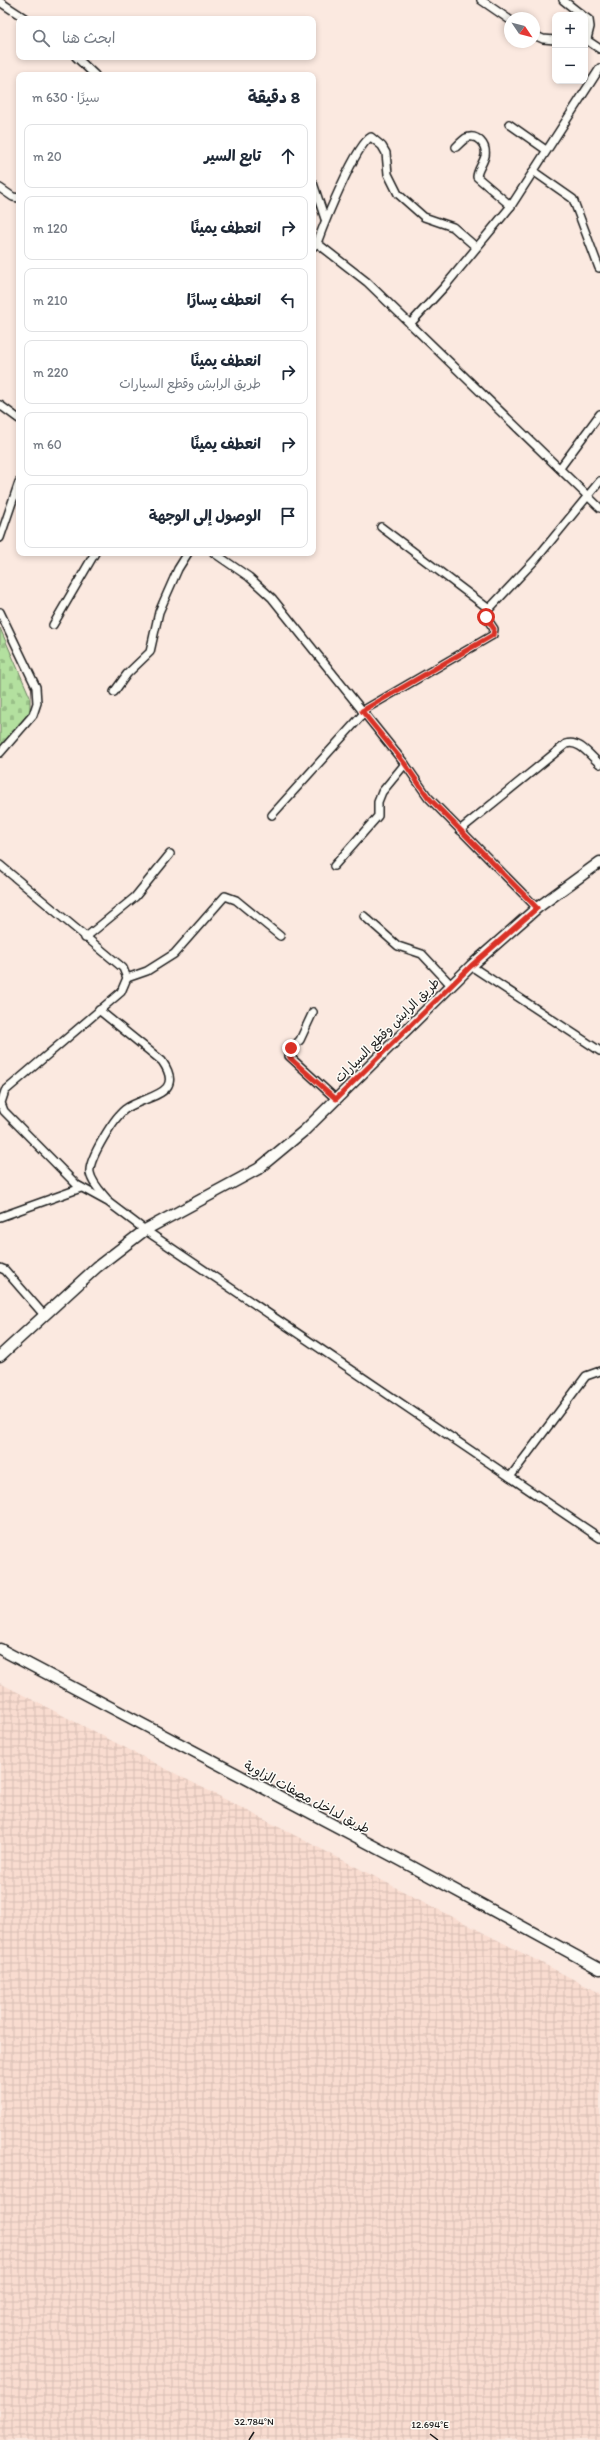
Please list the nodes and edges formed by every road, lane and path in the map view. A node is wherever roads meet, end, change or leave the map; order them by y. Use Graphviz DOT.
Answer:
graph roads {
  1 [pos="481,0"];
  2 [pos="563,0"];
  3 [pos="0,2"];
  4 [pos="578,12"];
  5 [pos="21,16"];
  6 [pos="504,16"];
  7 [pos="588,19"];
  8 [pos="588,33"];
  9 [pos="540,38"];
  10 [pos="552,40"];
  11 [pos="588,41"];
  12 [pos="600,50"];
  13 [pos="79,60"];
  14 [pos="600,68"];
  15 [pos="92,72"];
  16 [pos="509,124"];
  17 [pos="456,147"];
  18 [pos="546,150"];
  19 [pos="533,171"];
  20 [pos="0,188"];
  21 [pos="316,192"];
  22 [pos="16,198"];
  23 [pos="511,206"];
  24 [pos="325,219"];
  25 [pos="316,242"];
  26 [pos="316,246"];
  27 [pos="476,247"];
  28 [pos="599,268"];
  29 [pos="410,324"];
  30 [pos="0,405"];
  31 [pos="600,414"];
  32 [pos="16,417"];
  33 [pos="560,468"];
  34 [pos="600,481"];
  35 [pos="16,488"];
  36 [pos="589,496"];
  37 [pos="600,508"];
  38 [pos="3,516"];
  39 [pos="381,527"];
  40 [pos="0,538"];
  41 [pos="93,556"];
  42 [pos="186,556"];
  43 [pos="218,556"];
  44 [pos="489,609"];
  45 [pos="0,612"];
  46 [pos="53,625"];
  47 [pos="114,692"];
  48 [pos="363,712"];
  49 [pos="0,753"];
  50 [pos="405,764"];
  51 [pos="600,764"];
  52 [pos="272,815"];
  53 [pos="460,830"];
  54 [pos="170,854"];
  55 [pos="600,862"];
  56 [pos="0,865"];
  57 [pos="334,866"];
  58 [pos="537,908"];
  59 [pos="364,916"];
  60 [pos="280,936"];
  61 [pos="85,938"];
  62 [pos="471,966"];
  63 [pos="127,978"];
  64 [pos="451,985"];
  65 [pos="99,1010"];
  66 [pos="313,1012"];
  67 [pos="600,1051"];
  68 [pos="336,1099"];
  69 [pos="81,1188"];
  70 [pos="108,1202"];
  71 [pos="0,1217"];
  72 [pos="145,1230"];
  73 [pos="0,1268"];
  74 [pos="44,1315"];
  75 [pos="0,1356"];
  76 [pos="600,1371"];
  77 [pos="510,1477"];
  78 [pos="600,1538"];
  79 [pos="0,1650"];
  80 [pos="600,1969"];
  1 -- 6 [label="street"];
  2 -- 4 [label="street"];
  3 -- 5 [label="street"];
  7 -- 8 [label="street"];
  9 -- 10 [label="street"];
  11 -- 12 [label="street"];
  13 -- 15 [label="street"];
  14 -- 18 [label="street"];
  16 -- 18 [label="street"];
  17 -- 23 [label="street"];
  18 -- 19 [label="street"];
  19 -- 23 [label="street"];
  19 -- 28 [label="street"];
  20 -- 22 [label="street"];
  21 -- 24 [label="street"];
  23 -- 27 [label="street"];
  24 -- 25 [label="street"];
  24 -- 27 [label="street"];
  26 -- 29 [label="street"];
  27 -- 29 [label="street"];
  29 -- 33 [label="street"];
  30 -- 32 [label="street"];
  31 -- 33 [label="street"];
  33 -- 36 [label="street"];
  34 -- 36 [label="street"];
  35 -- 38 [label="street"];
  36 -- 37 [label="street"];
  36 -- 44 [label="street"];
  38 -- 40 [label="street"];
  39 -- 44 [label="street"];
  41 -- 46 [label="street"];
  42 -- 47 [label="street"];
  43 -- 48 [label="street"];
  44 -- 48 [label="street"];
  45 -- 49 [label="street"];
  48 -- 50 [label="street"];
  48 -- 52 [label="street"];
  50 -- 53 [label="street"];
  50 -- 57 [label="street"];
  51 -- 53 [label="street"];
  53 -- 58 [label="street"];
  54 -- 61 [label="street"];
  55 -- 58 [label="main road, طريق الرابش وقطع السيارات"];
  56 -- 61 [label="street"];
  58 -- 62 [label="main road, طريق الرابش وقطع السيارات"];
  59 -- 64 [label="street"];
  60 -- 63 [label="street"];
  61 -- 63 [label="street"];
  62 -- 64 [label="main road, طريق الرابش وقطع السيارات"];
  62 -- 67 [label="street"];
  63 -- 65 [label="street"];
  64 -- 68 [label="main road, طريق الرابش وقطع السيارات"];
  65 -- 69 [label="street"];
  65 -- 70 [label="street"];
  66 -- 68 [label="street"];
  68 -- 72 [label="main road, طريق الرابش وقطع السيارات"];
  69 -- 70 [label="street"];
  69 -- 71 [label="street"];
  70 -- 72 [label="street"];
  72 -- 74 [label="main road, طريق الرابش وقطع السيارات"];
  72 -- 77 [label="street"];
  73 -- 74 [label="street"];
  74 -- 75 [label="main road, طريق الرابش وقطع السيارات"];
  76 -- 77 [label="street"];
  77 -- 78 [label="street"];
  79 -- 80 [label="main road, طريق لداخل مصفات الزاوية"];
}
